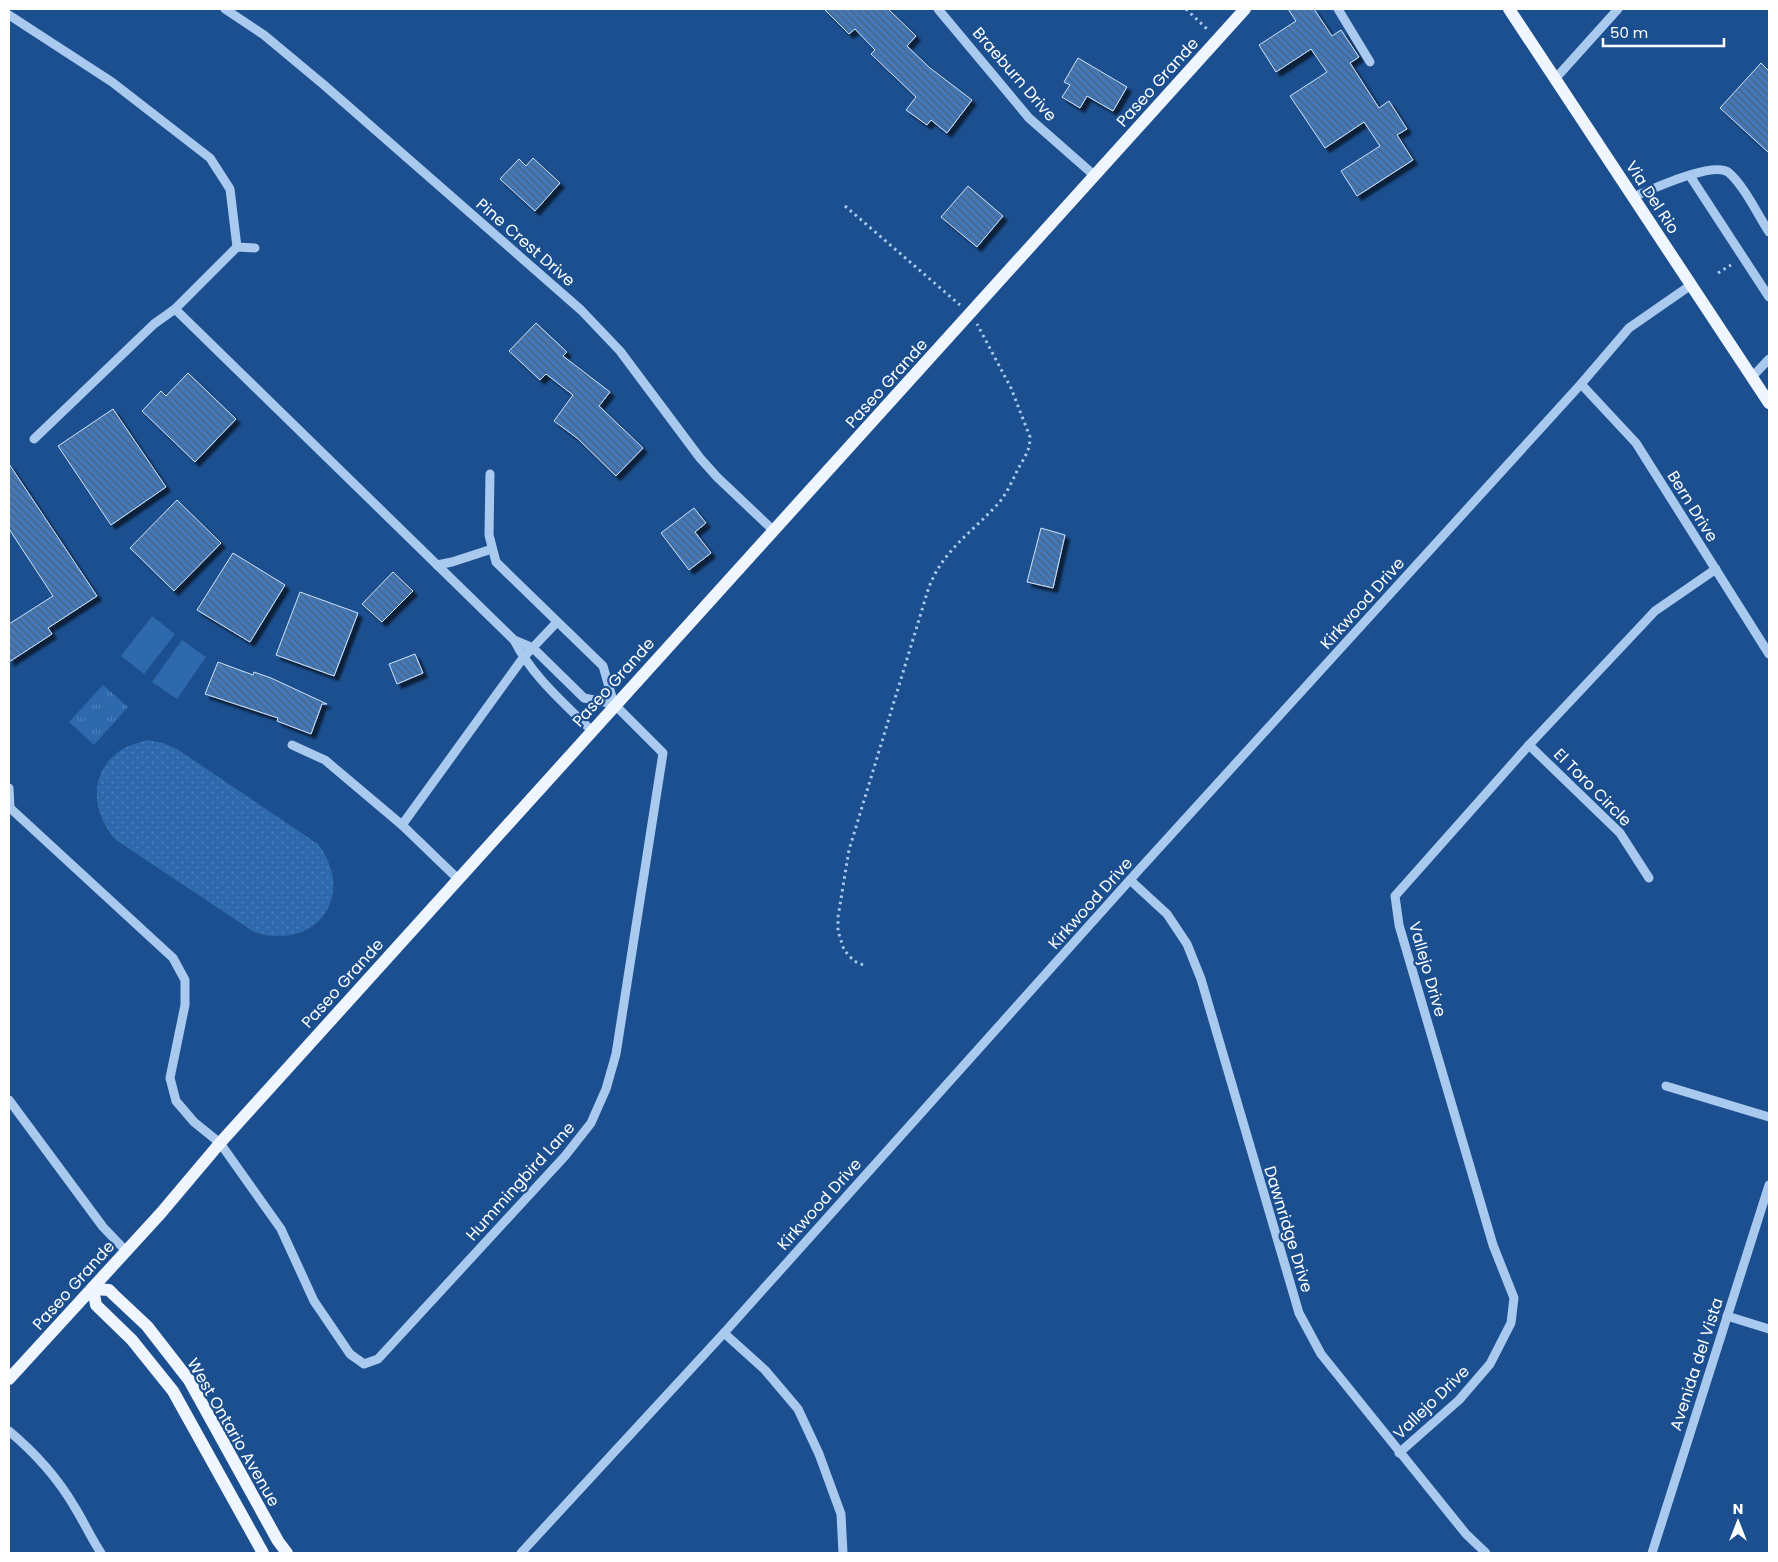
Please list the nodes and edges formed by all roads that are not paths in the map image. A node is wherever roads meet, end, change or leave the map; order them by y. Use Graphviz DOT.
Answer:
graph roads {
  1 [pos="225,9"];
  2 [pos="938,9"];
  3 [pos="1245,9"];
  4 [pos="1338,9"];
  5 [pos="1509,9"];
  6 [pos="1618,9"];
  7 [pos="9,15"];
  8 [pos="1370,62"];
  9 [pos="1555,79"];
  10 [pos="1095,176"];
  11 [pos="1690,176"];
  12 [pos="1633,197"];
  13 [pos="1769,232"];
  14 [pos="237,247"];
  15 [pos="255,248"];
  16 [pos="1691,285"];
  17 [pos="1769,297"];
  18 [pos="175,309"];
  19 [pos="1769,359"];
  20 [pos="1752,377"];
  21 [pos="1581,384"];
  22 [pos="1769,403"];
  23 [pos="34,439"];
  24 [pos="490,474"];
  25 [pos="774,531"];
  26 [pos="492,549"];
  27 [pos="437,565"];
  28 [pos="1716,569"];
  29 [pos="557,622"];
  30 [pos="514,640"];
  31 [pos="533,648"];
  32 [pos="1769,654"];
  33 [pos="523,658"];
  34 [pos="614,704"];
  35 [pos="591,730"];
  36 [pos="292,745"];
  37 [pos="1529,745"];
  38 [pos="9,788"];
  39 [pos="10,807"];
  40 [pos="402,825"];
  41 [pos="1649,878"];
  42 [pos="458,879"];
  43 [pos="1130,880"];
  44 [pos="1666,1086"];
  45 [pos="9,1100"];
  46 [pos="1769,1117"];
  47 [pos="220,1143"];
  48 [pos="1769,1185"];
  49 [pos="126,1252"];
  50 [pos="93,1289"];
  51 [pos="1727,1316"];
  52 [pos="1769,1328"];
  53 [pos="724,1333"];
  54 [pos="9,1380"];
  55 [pos="9,1430"];
  56 [pos="1399,1453"];
  57 [pos="101,1553"];
  58 [pos="263,1553"];
  59 [pos="287,1553"];
  60 [pos="521,1553"];
  61 [pos="843,1553"];
  62 [pos="1486,1553"];
  63 [pos="1652,1553"];
  1 -- 25 [label="street, Pine Crest Drive"];
  2 -- 10 [label="street, Braeburn Drive"];
  3 -- 10 [label="main road, Paseo Grande"];
  4 -- 8 [label="street"];
  5 -- 9 [label="main road, Via Del Rio"];
  6 -- 9 [label="street"];
  7 -- 14 [label="street"];
  9 -- 12 [label="main road, Via Del Rio"];
  10 -- 25 [label="main road, Paseo Grande"];
  11 -- 12 [label="street"];
  11 -- 13 [label="street"];
  11 -- 17 [label="street"];
  12 -- 16 [label="main road, Via Del Rio"];
  14 -- 15 [label="street"];
  14 -- 18 [label="street"];
  16 -- 20 [label="main road, Via Del Rio"];
  16 -- 21 [label="street, Kirkwood Drive"];
  18 -- 23 [label="street"];
  18 -- 27 [label="street"];
  19 -- 20 [label="street"];
  20 -- 22 [label="main road, Via Del Rio"];
  21 -- 28 [label="street, Bern Drive"];
  21 -- 43 [label="street, Kirkwood Drive"];
  24 -- 26 [label="street"];
  25 -- 34 [label="main road, Paseo Grande"];
  26 -- 27 [label="street"];
  26 -- 29 [label="street"];
  27 -- 30 [label="street"];
  28 -- 32 [label="street, Bern Drive"];
  28 -- 37 [label="street, Vallejo Drive"];
  29 -- 31 [label="street"];
  29 -- 34 [label="street"];
  30 -- 31 [label="street"];
  30 -- 33 [label="street"];
  31 -- 33 [label="street"];
  31 -- 34 [label="street"];
  33 -- 35 [label="street"];
  33 -- 40 [label="street"];
  34 -- 35 [label="main road, Paseo Grande"];
  34 -- 47 [label="street, Hummingbird Lane"];
  35 -- 42 [label="main road, Paseo Grande"];
  36 -- 40 [label="street"];
  37 -- 41 [label="street, El Toro Circle"];
  37 -- 56 [label="street, Vallejo Drive"];
  38 -- 39 [label="street"];
  39 -- 47 [label="street"];
  40 -- 42 [label="street"];
  42 -- 47 [label="main road, Paseo Grande"];
  43 -- 53 [label="street, Kirkwood Drive"];
  43 -- 56 [label="street, Dawnridge Drive"];
  44 -- 46 [label="street"];
  45 -- 49 [label="street"];
  47 -- 49 [label="main road, Paseo Grande"];
  48 -- 51 [label="street, Avenida del Vista"];
  49 -- 50 [label="main road, Paseo Grande"];
  50 -- 54 [label="main road, Paseo Grande"];
  50 -- 58 [label="main road, West Ontario Avenue"];
  50 -- 59 [label="main road, West Ontario Avenue"];
  51 -- 52 [label="street"];
  51 -- 63 [label="street, Avenida del Vista"];
  53 -- 60 [label="street, Kirkwood Drive"];
  53 -- 61 [label="street"];
  55 -- 57 [label="street"];
  56 -- 62 [label="street, Dawnridge Drive"];
}
